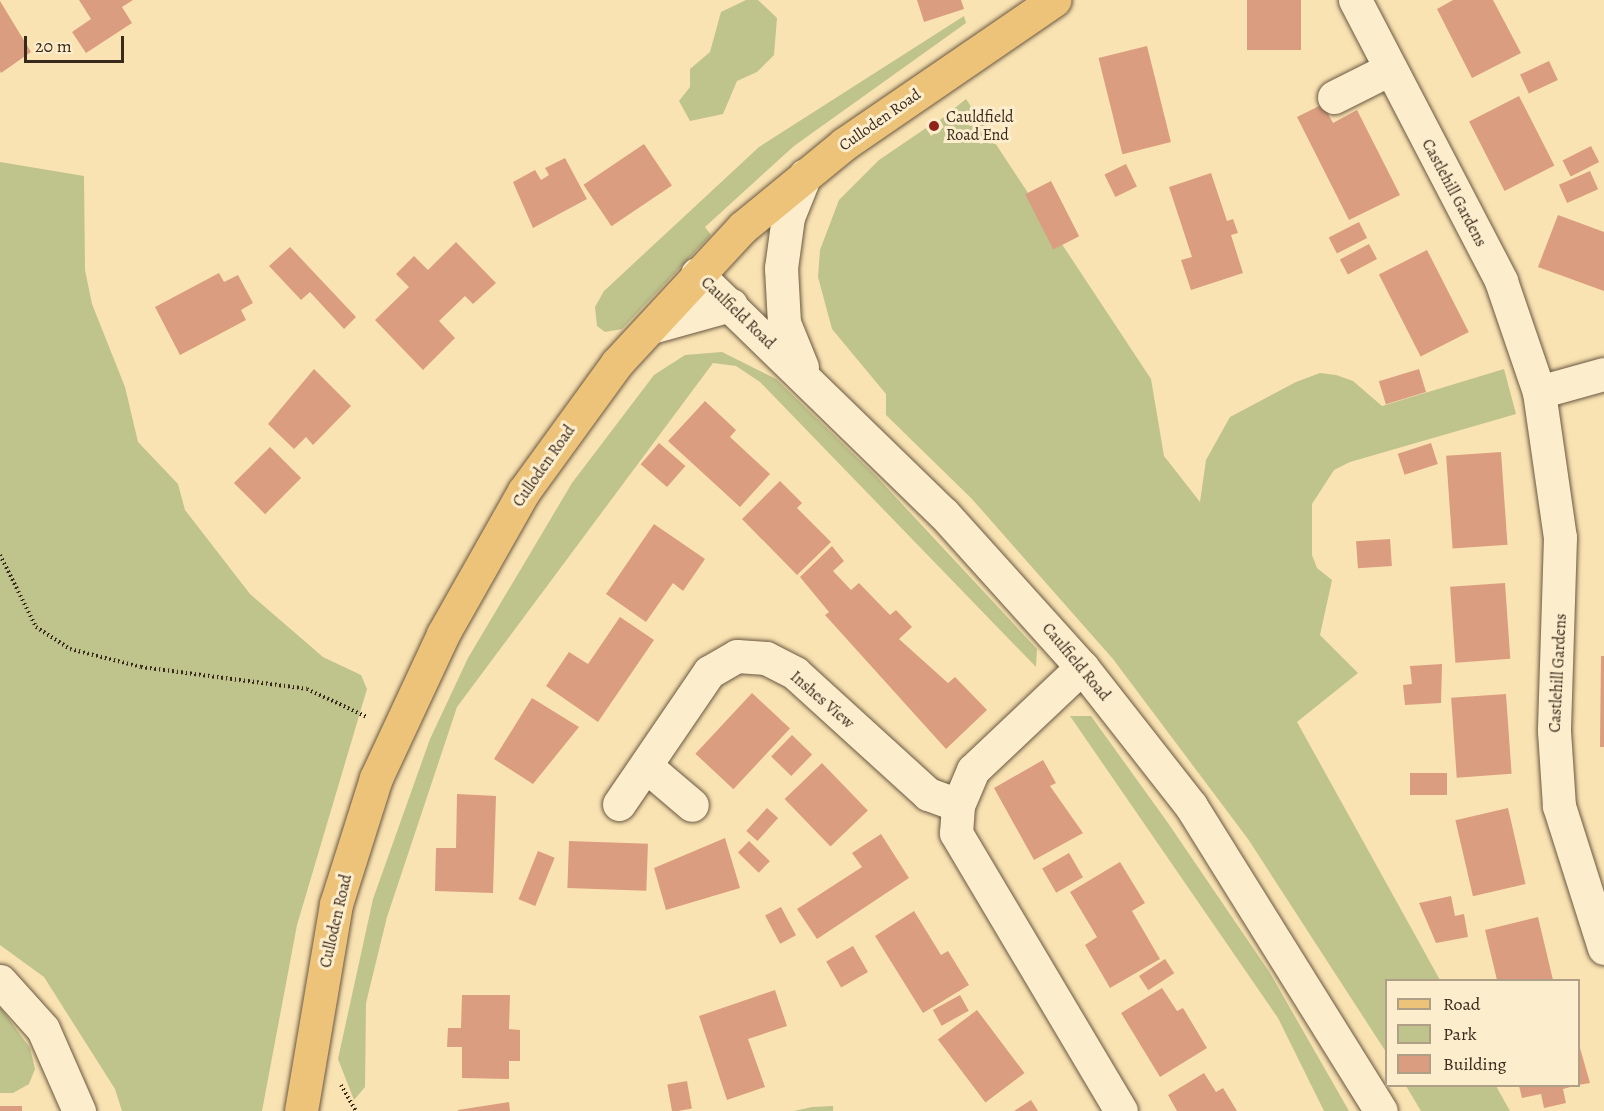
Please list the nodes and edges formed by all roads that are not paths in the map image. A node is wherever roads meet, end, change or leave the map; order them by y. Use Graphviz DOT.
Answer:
graph roads {
  1 [pos="1054,0"];
  2 [pos="1355,0"];
  3 [pos="1390,69"];
  4 [pos="1334,97"];
  5 [pos="805,175"];
  6 [pos="697,274"];
  7 [pos="731,305"];
  8 [pos="651,327"];
  9 [pos="1604,374"];
  10 [pos="808,382"];
  11 [pos="1539,392"];
  12 [pos="1082,667"];
  13 [pos="646,766"];
  14 [pos="619,804"];
  15 [pos="692,805"];
  16 [pos="958,805"];
  17 [pos="1604,948"];
  18 [pos="0,981"];
  19 [pos="79,1111"];
  20 [pos="301,1111"];
  21 [pos="1121,1111"];
  22 [pos="1381,1111"];
  1 -- 5 [label="main road, Culloden Road"];
  2 -- 3 [label="street, Castlehill Gardens"];
  3 -- 4 [label="street"];
  3 -- 11 [label="street, Castlehill Gardens"];
  5 -- 6 [label="main road, Culloden Road"];
  5 -- 10 [label="street"];
  6 -- 7 [label="street, Caulfield Road"];
  6 -- 8 [label="main road, Culloden Road"];
  7 -- 8 [label="street"];
  7 -- 10 [label="street, Caulfield Road"];
  8 -- 20 [label="main road, Culloden Road"];
  9 -- 11 [label="street"];
  10 -- 12 [label="street, Caulfield Road"];
  11 -- 17 [label="street, Castlehill Gardens"];
  12 -- 16 [label="street"];
  12 -- 22 [label="street, Caulfield Road"];
  13 -- 14 [label="street, Inshes View"];
  13 -- 15 [label="street"];
  13 -- 16 [label="street, Inshes View"];
  16 -- 21 [label="street"];
  18 -- 19 [label="street"];
}
